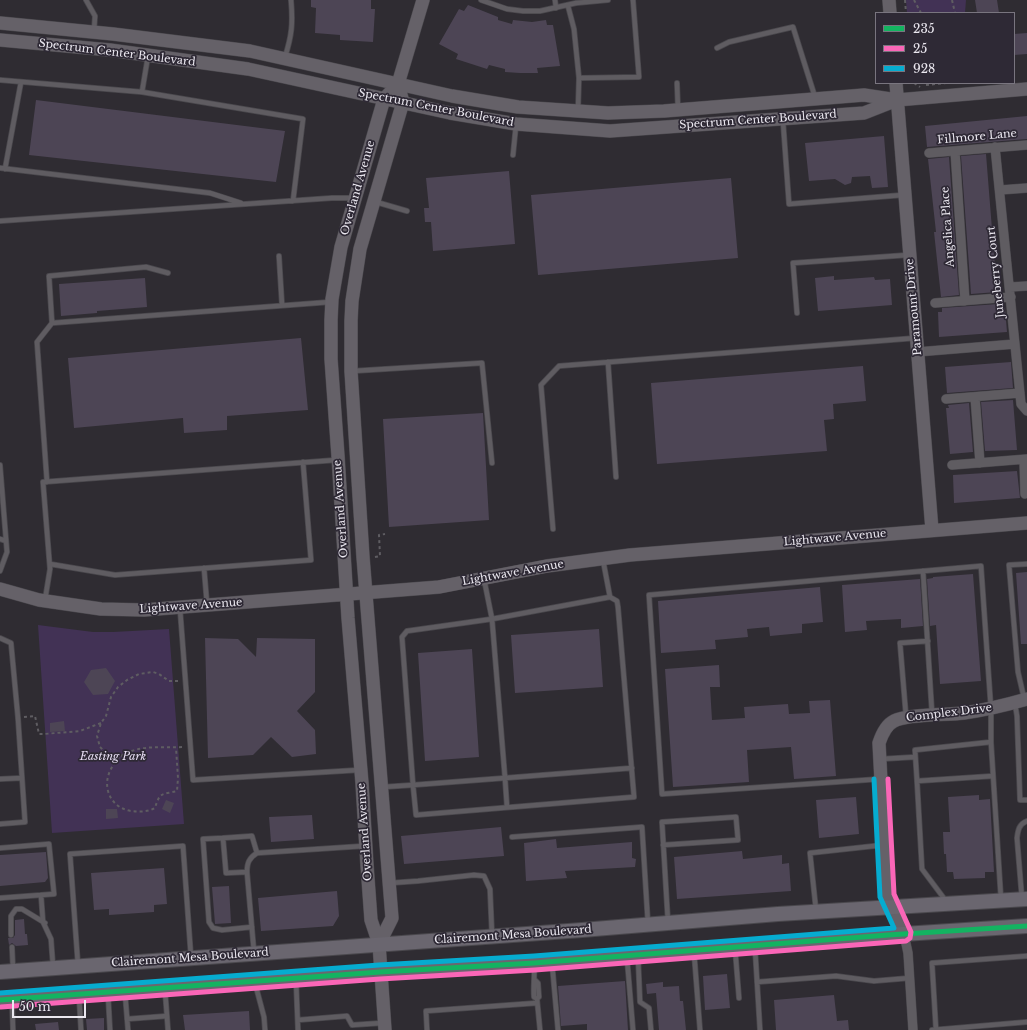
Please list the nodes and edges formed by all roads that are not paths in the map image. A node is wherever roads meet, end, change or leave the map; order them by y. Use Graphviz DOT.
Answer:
graph roads {
  1 [pos="86,0"];
  2 [pos="291,0"];
  3 [pos="423,0"];
  4 [pos="481,0"];
  5 [pos="555,0"];
  6 [pos="608,0"];
  7 [pos="633,0"];
  8 [pos="889,0"];
  9 [pos="568,6"];
  10 [pos="556,8"];
  11 [pos="890,12"];
  12 [pos="0,23"];
  13 [pos="94,32"];
  14 [pos="0,40"];
  15 [pos="176,42"];
  16 [pos="71,47"];
  17 [pos="717,48"];
  18 [pos="148,56"];
  19 [pos="285,59"];
  20 [pos="579,78"];
  21 [pos="0,80"];
  22 [pos="21,82"];
  23 [pos="677,83"];
  24 [pos="398,84"];
  25 [pos="896,84"];
  26 [pos="1027,89"];
  27 [pos="142,92"];
  28 [pos="384,99"];
  29 [pos="815,99"];
  30 [pos="897,100"];
  31 [pos="403,102"];
  32 [pos="678,110"];
  33 [pos="578,111"];
  34 [pos="782,119"];
  35 [pos="516,124"];
  36 [pos="1027,145"];
  37 [pos="995,147"];
  38 [pos="955,151"];
  39 [pos="929,153"];
  40 [pos="513,155"];
  41 [pos="2,168"];
  42 [pos="1027,188"];
  43 [pos="1000,190"];
  44 [pos="905,195"];
  45 [pos="356,198"];
  46 [pos="293,201"];
  47 [pos="375,201"];
  48 [pos="244,204"];
  49 [pos="407,211"];
  50 [pos="0,221"];
  51 [pos="910,255"];
  52 [pos="279,256"];
  53 [pos="168,273"];
  54 [pos="1027,286"];
  55 [pos="1010,287"];
  56 [pos="1011,298"];
  57 [pos="965,301"];
  58 [pos="332,302"];
  59 [pos="935,303"];
  60 [pos="282,305"];
  61 [pos="797,313"];
  62 [pos="52,324"];
  63 [pos="916,338"];
  64 [pos="1015,344"];
  65 [pos="917,352"];
  66 [pos="608,362"];
  67 [pos="352,371"];
  68 [pos="1020,394"];
  69 [pos="975,397"];
  70 [pos="946,399"];
  71 [pos="1027,411"];
  72 [pos="338,460"];
  73 [pos="1026,460"];
  74 [pos="304,462"];
  75 [pos="492,463"];
  76 [pos="980,463"];
  77 [pos="0,465"];
  78 [pos="952,465"];
  79 [pos="616,477"];
  80 [pos="47,482"];
  81 [pos="1026,494"];
  82 [pos="1027,523"];
  83 [pos="553,529"];
  84 [pos="932,530"];
  85 [pos="0,539"];
  86 [pos="6,541"];
  87 [pos="603,558"];
  88 [pos="50,564"];
  89 [pos="1027,564"];
  90 [pos="204,568"];
  91 [pos="0,571"];
  92 [pos="923,571"];
  93 [pos="484,579"];
  94 [pos="0,589"];
  95 [pos="366,593"];
  96 [pos="347,594"];
  97 [pos="610,597"];
  98 [pos="45,601"];
  99 [pos="207,605"];
  100 [pos="180,607"];
  101 [pos="492,619"];
  102 [pos="0,638"];
  103 [pos="928,641"];
  104 [pos="1022,701"];
  105 [pos="991,709"];
  106 [pos="933,716"];
  107 [pos="906,718"];
  108 [pos="991,742"];
  109 [pos="915,757"];
  110 [pos="880,759"];
  111 [pos="632,768"];
  112 [pos="361,769"];
  113 [pos="993,776"];
  114 [pos="22,778"];
  115 [pos="505,778"];
  116 [pos="0,779"];
  117 [pos="881,779"];
  118 [pos="917,781"];
  119 [pos="412,786"];
  120 [pos="382,787"];
  121 [pos="1027,800"];
  122 [pos="507,807"];
  123 [pos="1027,822"];
  124 [pos="0,824"];
  125 [pos="512,837"];
  126 [pos="223,838"];
  127 [pos="663,845"];
  128 [pos="884,845"];
  129 [pos="366,846"];
  130 [pos="0,848"];
  131 [pos="257,853"];
  132 [pos="247,872"];
  133 [pos="388,883"];
  134 [pos="41,895"];
  135 [pos="0,898"];
  136 [pos="1024,899"];
  137 [pos="1001,900"];
  138 [pos="948,904"];
  139 [pos="892,907"];
  140 [pos="816,912"];
  141 [pos="43,922"];
  142 [pos="668,924"];
  143 [pos="648,925"];
  144 [pos="1027,926"];
  145 [pos="252,927"];
  146 [pos="904,934"];
  147 [pos="11,935"];
  148 [pos="492,936"];
  149 [pos="379,944"];
  150 [pos="755,945"];
  151 [pos="12,947"];
  152 [pos="735,947"];
  153 [pos="694,950"];
  154 [pos="254,954"];
  155 [pos="633,955"];
  156 [pos="1027,956"];
  157 [pos="191,958"];
  158 [pos="552,961"];
  159 [pos="534,963"];
  160 [pos="78,966"];
  161 [pos="53,968"];
  162 [pos="7,971"];
  163 [pos="380,972"];
  164 [pos="296,978"];
  165 [pos="910,978"];
  166 [pos="254,982"];
  167 [pos="758,982"];
  168 [pos="165,988"];
  169 [pos="124,991"];
  170 [pos="108,992"];
  171 [pos="79,995"];
  172 [pos="739,998"];
  173 [pos="6,1000"];
  174 [pos="537,1001"];
  175 [pos="167,1016"];
  176 [pos="127,1018"];
  177 [pos="298,1020"];
  178 [pos="1027,1022"];
  179 [pos="384,1026"];
  180 [pos="13,1030"];
  181 [pos="81,1030"];
  182 [pos="110,1030"];
  183 [pos="128,1030"];
  184 [pos="168,1030"];
  185 [pos="264,1030"];
  186 [pos="298,1030"];
  187 [pos="427,1030"];
  188 [pos="540,1030"];
  189 [pos="558,1030"];
  190 [pos="633,1030"];
  191 [pos="651,1030"];
  192 [pos="700,1030"];
  193 [pos="760,1030"];
  194 [pos="913,1030"];
  195 [pos="932,1030"];
  196 [pos="936,1030"];
  1 -- 13 [label="lane"];
  2 -- 19 [label="lane"];
  3 -- 24 [label="street, Overland Avenue"];
  4 -- 10 [label="lane"];
  5 -- 10 [label="lane"];
  6 -- 9 [label="lane"];
  7 -- 20 [label="lane"];
  8 -- 11 [label="street"];
  9 -- 10 [label="lane"];
  9 -- 20 [label="lane"];
  12 -- 13 [label="street, Spectrum Center Boulevard"];
  13 -- 15 [label="street, Spectrum Center Boulevard"];
  13 -- 16 [label="street"];
  14 -- 16 [label="street, Spectrum Center Boulevard"];
  15 -- 18 [label="street"];
  15 -- 19 [label="street, Spectrum Center Boulevard"];
  16 -- 18 [label="street, Spectrum Center Boulevard"];
  17 -- 29 [label="lane"];
  18 -- 27 [label="lane"];
  18 -- 28 [label="street, Spectrum Center Boulevard"];
  19 -- 24 [label="street, Spectrum Center Boulevard"];
  20 -- 33 [label="lane"];
  21 -- 22 [label="lane"];
  22 -- 27 [label="lane"];
  22 -- 41 [label="lane"];
  23 -- 32 [label="lane"];
  24 -- 28 [label="street, Overland Avenue"];
  24 -- 31 [label="street"];
  24 -- 33 [label="street, Spectrum Center Boulevard"];
  25 -- 30 [label="street, Paramount Drive"];
  26 -- 30 [label="street, Spectrum Center Boulevard"];
  27 -- 46 [label="lane"];
  28 -- 31 [label="street, Spectrum Center Boulevard"];
  28 -- 45 [label="street, Overland Avenue"];
  29 -- 30 [label="street, Spectrum Center Boulevard"];
  29 -- 32 [label="street, Spectrum Center Boulevard"];
  30 -- 34 [label="street, Spectrum Center Boulevard"];
  30 -- 44 [label="street, Paramount Drive"];
  31 -- 35 [label="street, Spectrum Center Boulevard"];
  31 -- 47 [label="street, Overland Avenue"];
  32 -- 33 [label="street, Spectrum Center Boulevard"];
  34 -- 35 [label="street, Spectrum Center Boulevard"];
  34 -- 44 [label="lane"];
  35 -- 40 [label="lane"];
  36 -- 37 [label="street, Fillmore Lane"];
  37 -- 38 [label="street, Fillmore Lane"];
  37 -- 43 [label="street, Juneberry Court"];
  38 -- 39 [label="street, Fillmore Lane"];
  38 -- 57 [label="street, Angelica Place"];
  41 -- 48 [label="lane"];
  42 -- 43 [label="street"];
  43 -- 55 [label="street, Juneberry Court"];
  44 -- 51 [label="street, Paramount Drive"];
  45 -- 46 [label="lane"];
  45 -- 58 [label="street, Overland Avenue"];
  46 -- 48 [label="lane"];
  47 -- 49 [label="lane"];
  47 -- 67 [label="street, Overland Avenue"];
  48 -- 50 [label="lane"];
  51 -- 61 [label="lane"];
  51 -- 63 [label="street, Paramount Drive"];
  52 -- 60 [label="lane"];
  53 -- 62 [label="lane"];
  54 -- 55 [label="street"];
  55 -- 56 [label="street, Juneberry Court"];
  56 -- 57 [label="street"];
  56 -- 64 [label="street, Juneberry Court"];
  57 -- 59 [label="street"];
  58 -- 60 [label="lane"];
  58 -- 72 [label="street, Overland Avenue"];
  60 -- 62 [label="lane"];
  62 -- 80 [label="lane"];
  63 -- 65 [label="street, Paramount Drive"];
  63 -- 66 [label="lane"];
  64 -- 65 [label="street"];
  64 -- 68 [label="street, Juneberry Court"];
  65 -- 84 [label="street, Paramount Drive"];
  66 -- 79 [label="lane"];
  66 -- 83 [label="lane"];
  67 -- 75 [label="lane"];
  67 -- 95 [label="street, Overland Avenue"];
  68 -- 69 [label="street"];
  68 -- 71 [label="street, Juneberry Court"];
  69 -- 70 [label="street"];
  69 -- 76 [label="street"];
  72 -- 74 [label="lane"];
  72 -- 96 [label="street, Overland Avenue"];
  73 -- 76 [label="street"];
  73 -- 81 [label="street"];
  74 -- 80 [label="lane"];
  74 -- 90 [label="lane"];
  76 -- 78 [label="street"];
  77 -- 86 [label="lane"];
  80 -- 88 [label="lane"];
  82 -- 84 [label="street, Lightwave Avenue"];
  84 -- 87 [label="street, Lightwave Avenue"];
  85 -- 86 [label="lane"];
  86 -- 91 [label="lane"];
  87 -- 93 [label="street, Lightwave Avenue"];
  87 -- 97 [label="lane"];
  88 -- 90 [label="lane"];
  88 -- 98 [label="lane"];
  89 -- 104 [label="lane"];
  90 -- 99 [label="lane"];
  92 -- 103 [label="lane"];
  92 -- 105 [label="lane"];
  92 -- 117 [label="lane"];
  93 -- 95 [label="street, Lightwave Avenue"];
  93 -- 101 [label="lane"];
  94 -- 98 [label="street, Lightwave Avenue"];
  95 -- 96 [label="street, Lightwave Avenue"];
  95 -- 120 [label="street, Overland Avenue"];
  96 -- 99 [label="street, Lightwave Avenue"];
  96 -- 112 [label="street, Overland Avenue"];
  97 -- 101 [label="lane"];
  97 -- 111 [label="lane"];
  98 -- 100 [label="street, Lightwave Avenue"];
  99 -- 100 [label="street, Lightwave Avenue"];
  100 -- 112 [label="lane"];
  101 -- 115 [label="lane"];
  101 -- 119 [label="lane"];
  102 -- 114 [label="lane"];
  103 -- 106 [label="lane"];
  103 -- 107 [label="lane"];
  104 -- 105 [label="street, Complex Drive"];
  104 -- 121 [label="lane"];
  105 -- 106 [label="street, Complex Drive"];
  105 -- 108 [label="lane"];
  106 -- 107 [label="street, Complex Drive"];
  107 -- 110 [label="street, Complex Drive"];
  108 -- 109 [label="lane"];
  108 -- 113 [label="lane"];
  109 -- 110 [label="lane"];
  109 -- 118 [label="lane"];
  110 -- 117 [label="street, Complex Drive"];
  111 -- 115 [label="lane"];
  111 -- 122 [label="lane"];
  112 -- 129 [label="street, Overland Avenue"];
  113 -- 118 [label="lane"];
  113 -- 137 [label="lane"];
  114 -- 116 [label="lane"];
  114 -- 124 [label="lane"];
  115 -- 119 [label="lane"];
  115 -- 122 [label="lane"];
  117 -- 128 [label="street, Complex Drive"];
  118 -- 138 [label="lane"];
  119 -- 120 [label="lane"];
  119 -- 122 [label="lane"];
  120 -- 133 [label="street, Overland Avenue"];
  123 -- 136 [label="lane"];
  125 -- 143 [label="lane"];
  126 -- 131 [label="lane"];
  126 -- 132 [label="lane"];
  126 -- 145 [label="lane"];
  127 -- 127 [label="lane"];
  127 -- 142 [label="lane"];
  128 -- 139 [label="street, Complex Drive"];
  128 -- 140 [label="lane"];
  129 -- 131 [label="lane"];
  129 -- 149 [label="street, Overland Avenue"];
  130 -- 134 [label="lane"];
  131 -- 132 [label="lane"];
  132 -- 145 [label="lane"];
  133 -- 148 [label="lane"];
  133 -- 149 [label="street, Overland Avenue"];
  134 -- 135 [label="lane"];
  134 -- 141 [label="lane"];
  136 -- 137 [label="main road, Clairemont Mesa Boulevard"];
  137 -- 138 [label="main road, Clairemont Mesa Boulevard"];
  138 -- 139 [label="main road, Clairemont Mesa Boulevard"];
  139 -- 140 [label="main road, Clairemont Mesa Boulevard"];
  139 -- 146 [label="street, Complex Drive"];
  140 -- 142 [label="main road, Clairemont Mesa Boulevard"];
  141 -- 147 [label="lane"];
  141 -- 161 [label="lane"];
  142 -- 143 [label="main road, Clairemont Mesa Boulevard"];
  143 -- 148 [label="main road, Clairemont Mesa Boulevard"];
  144 -- 146 [label="main road"];
  145 -- 154 [label="lane"];
  146 -- 150 [label="main road"];
  146 -- 165 [label="street"];
  148 -- 149 [label="main road, Clairemont Mesa Boulevard"];
  149 -- 154 [label="main road, Clairemont Mesa Boulevard"];
  149 -- 163 [label="street, Overland Avenue"];
  150 -- 152 [label="main road"];
  150 -- 167 [label="lane"];
  151 -- 162 [label="lane"];
  152 -- 153 [label="main road"];
  152 -- 172 [label="lane"];
  153 -- 155 [label="main road"];
  153 -- 192 [label="lane"];
  154 -- 157 [label="main road, Clairemont Mesa Boulevard"];
  155 -- 158 [label="main road"];
  155 -- 190 [label="lane"];
  155 -- 191 [label="lane"];
  156 -- 196 [label="lane"];
  157 -- 160 [label="main road, Clairemont Mesa Boulevard"];
  157 -- 160 [label="lane"];
  158 -- 159 [label="main road"];
  158 -- 189 [label="lane"];
  159 -- 163 [label="main road"];
  159 -- 174 [label="lane"];
  160 -- 161 [label="main road, Clairemont Mesa Boulevard"];
  161 -- 162 [label="main road, Clairemont Mesa Boulevard"];
  163 -- 164 [label="main road"];
  163 -- 179 [label="street, Overland Avenue"];
  164 -- 166 [label="main road"];
  164 -- 177 [label="lane"];
  165 -- 167 [label="lane"];
  165 -- 194 [label="street"];
  166 -- 168 [label="main road"];
  166 -- 185 [label="lane"];
  167 -- 193 [label="lane"];
  168 -- 169 [label="main road"];
  168 -- 175 [label="lane"];
  169 -- 170 [label="main road"];
  169 -- 176 [label="lane"];
  170 -- 171 [label="main road"];
  170 -- 182 [label="lane"];
  171 -- 173 [label="main road"];
  171 -- 181 [label="lane"];
  173 -- 180 [label="lane"];
  174 -- 187 [label="lane"];
  174 -- 188 [label="lane"];
  175 -- 176 [label="lane"];
  175 -- 184 [label="lane"];
  176 -- 183 [label="lane"];
  177 -- 179 [label="lane"];
  177 -- 186 [label="lane"];
  178 -- 196 [label="lane"];
  195 -- 196 [label="lane"];
}
